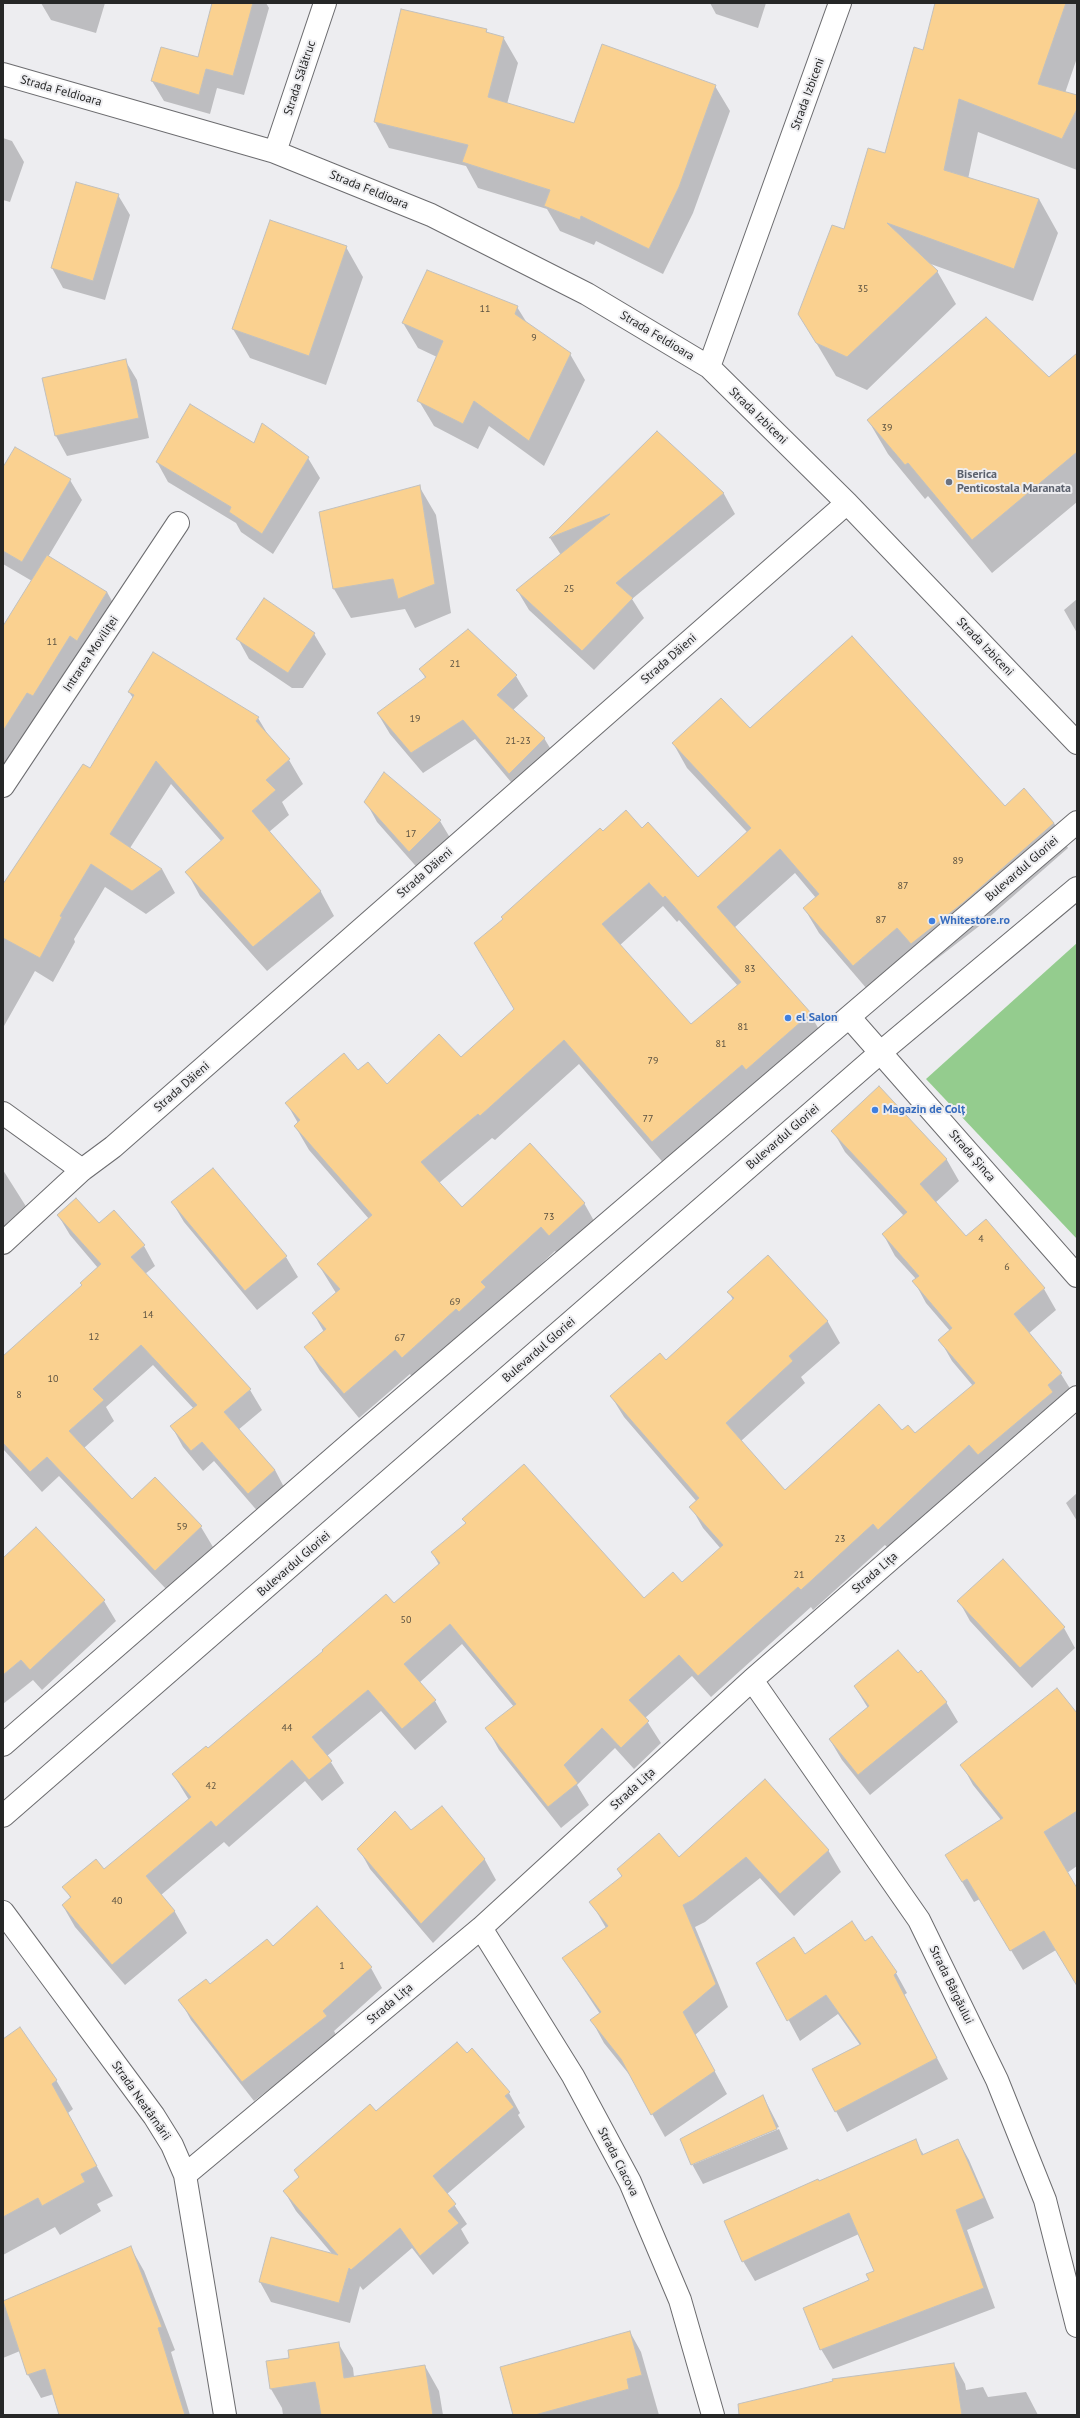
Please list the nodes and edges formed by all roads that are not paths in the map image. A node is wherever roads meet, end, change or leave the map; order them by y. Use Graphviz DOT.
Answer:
graph roads {
  1 [pos="325,3"];
  2 [pos="840,3"];
  3 [pos="3,74"];
  4 [pos="275,152"];
  5 [pos="709,367"];
  6 [pos="847,503"];
  7 [pos="178,523"];
  8 [pos="1077,743"];
  9 [pos="3,786"];
  10 [pos="1077,822"];
  11 [pos="1077,888"];
  12 [pos="850,1018"];
  13 [pos="881,1052"];
  14 [pos="3,1114"];
  15 [pos="82,1170"];
  16 [pos="3,1243"];
  17 [pos="1077,1276"];
  18 [pos="1077,1398"];
  19 [pos="752,1680"];
  20 [pos="3,1745"];
  21 [pos="3,1816"];
  22 [pos="3,1912"];
  23 [pos="481,1928"];
  24 [pos="184,2175"];
  25 [pos="1077,2326"];
  26 [pos="225,2415"];
  27 [pos="713,2415"];
  1 -- 4 [label="street, Strada Sălătruc"];
  2 -- 5 [label="street, Strada Izbiceni"];
  3 -- 4 [label="street, Strada Feldioara"];
  4 -- 5 [label="street, Strada Feldioara"];
  5 -- 6 [label="street, Strada Izbiceni"];
  6 -- 8 [label="street, Strada Izbiceni"];
  6 -- 15 [label="street, Strada Dăieni"];
  7 -- 9 [label="street, Intrarea Moviliței"];
  10 -- 12 [label="street, Bulevardul Gloriei"];
  11 -- 13 [label="street, Bulevardul Gloriei"];
  12 -- 13 [label="street, Strada Șinca"];
  12 -- 20 [label="street, Bulevardul Gloriei"];
  13 -- 17 [label="street, Strada Șinca"];
  13 -- 21 [label="street, Bulevardul Gloriei"];
  14 -- 15 [label="street"];
  15 -- 16 [label="street, Strada Dăieni"];
  18 -- 19 [label="street, Strada Lița"];
  19 -- 23 [label="street, Strada Lița"];
  19 -- 25 [label="street, Strada Bârgăului"];
  22 -- 24 [label="street, Strada Neatârnării"];
  23 -- 24 [label="street, Strada Lița"];
  23 -- 27 [label="street, Strada Ciacova"];
  24 -- 26 [label="street, Strada Neatârnării"];
}
